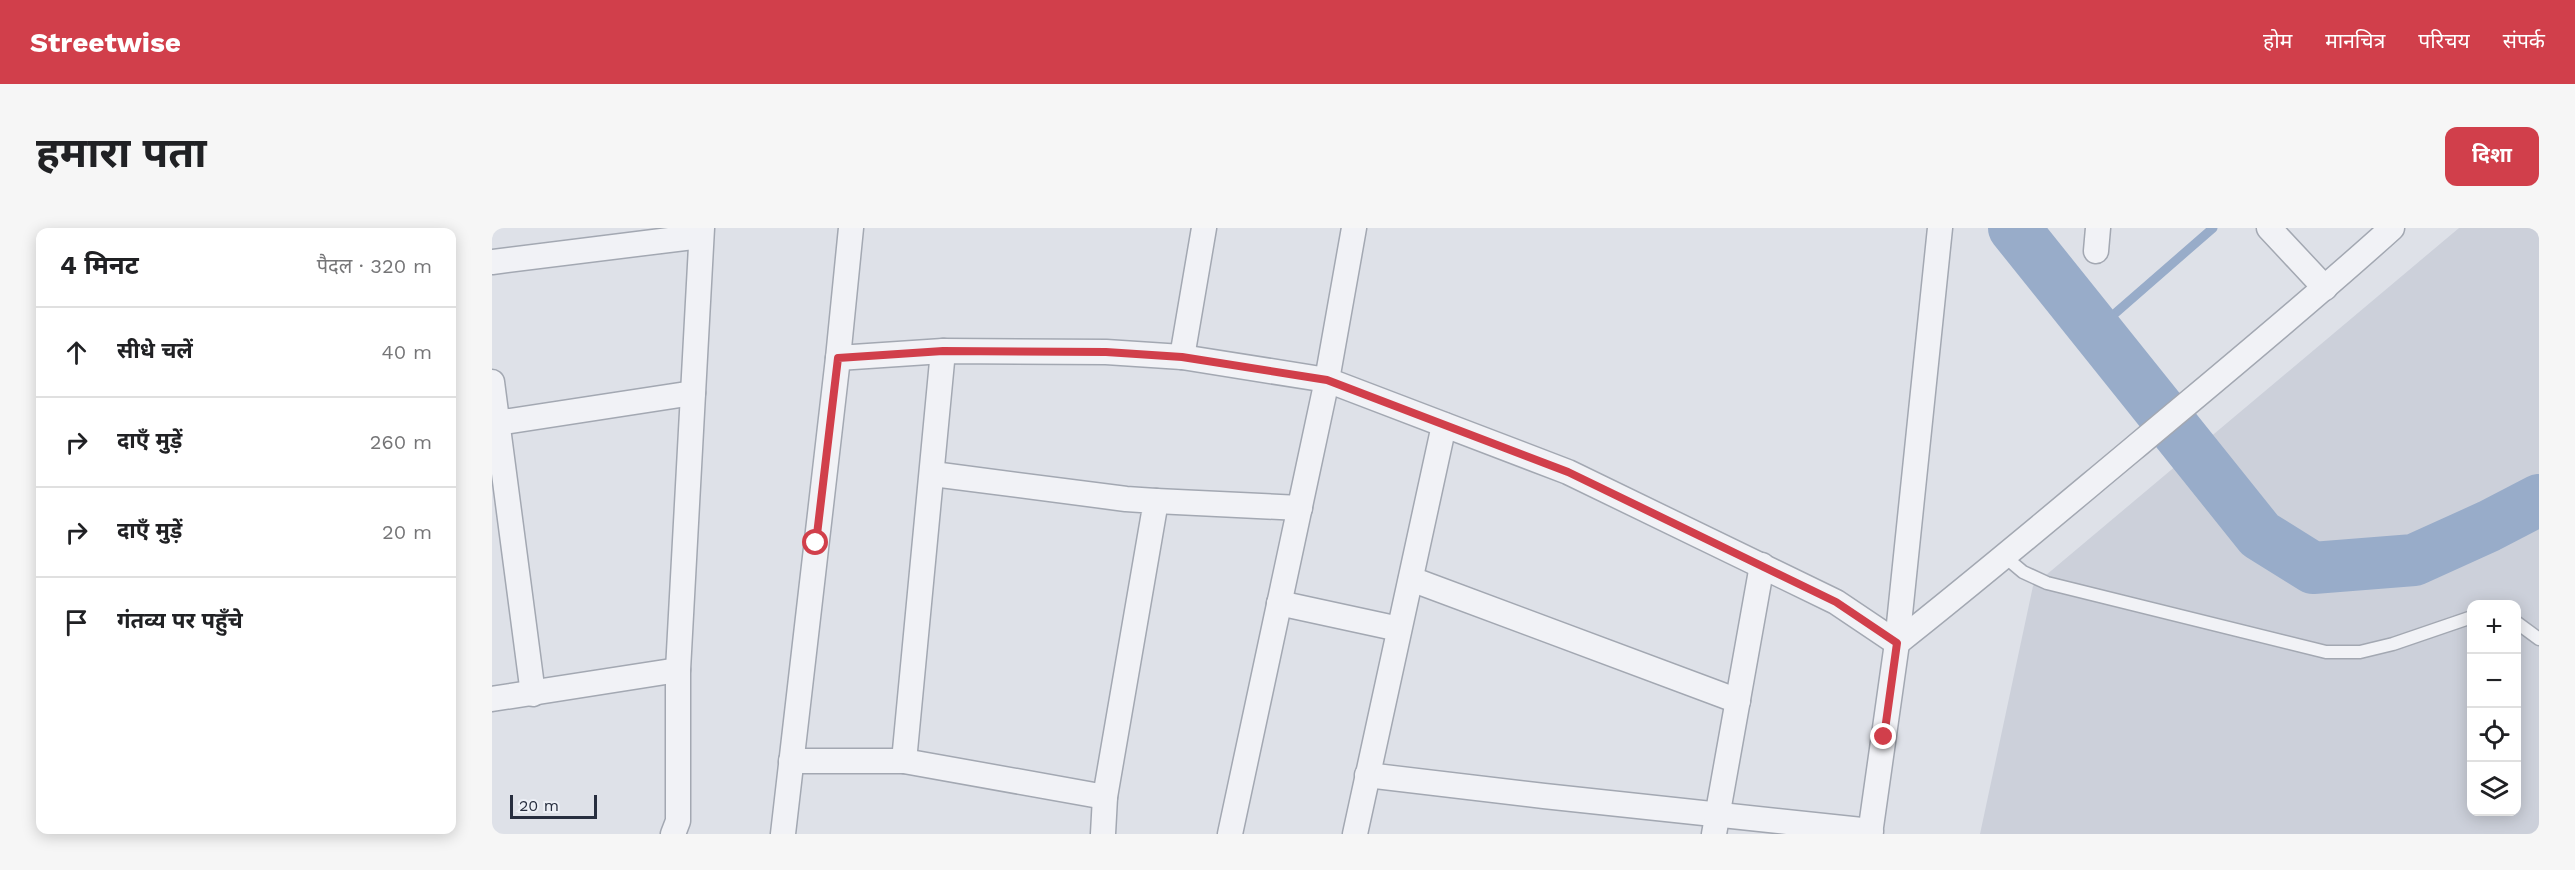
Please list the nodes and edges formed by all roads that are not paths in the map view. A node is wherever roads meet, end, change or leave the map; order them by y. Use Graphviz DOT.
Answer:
graph roads {
  1 [pos="851,228"];
  2 [pos="1204,228"];
  3 [pos="1354,228"];
  4 [pos="1940,228"];
  5 [pos="2268,228"];
  6 [pos="2392,228"];
  7 [pos="702,232"];
  8 [pos="492,261"];
  9 [pos="2325,288"];
  10 [pos="943,351"];
  11 [pos="1182,357"];
  12 [pos="838,358"];
  13 [pos="1327,380"];
  14 [pos="492,382"];
  15 [pos="693,393"];
  16 [pos="497,423"];
  17 [pos="1444,424"];
  18 [pos="933,474"];
  19 [pos="1156,501"];
  20 [pos="1300,507"];
  21 [pos="2004,556"];
  22 [pos="1762,565"];
  23 [pos="1411,579"];
  24 [pos="1280,603"];
  25 [pos="2467,619"];
  26 [pos="2521,625"];
  27 [pos="1399,629"];
  28 [pos="2539,639"];
  29 [pos="1897,643"];
  30 [pos="678,670"];
  31 [pos="533,694"];
  32 [pos="492,699"];
  33 [pos="1738,701"];
  34 [pos="791,761"];
  35 [pos="904,761"];
  36 [pos="1367,775"];
  37 [pos="1105,797"];
  38 [pos="1716,824"];
  39 [pos="1870,833"];
  40 [pos="673,834"];
  41 [pos="783,834"];
  42 [pos="1103,834"];
  43 [pos="1230,834"];
  44 [pos="1355,834"];
  1 -- 12 [label="street"];
  2 -- 11 [label="street"];
  3 -- 13 [label="street"];
  4 -- 29 [label="street"];
  5 -- 9 [label="street"];
  6 -- 9 [label="street"];
  7 -- 8 [label="street"];
  7 -- 15 [label="street"];
  9 -- 21 [label="street"];
  10 -- 11 [label="street"];
  10 -- 12 [label="street"];
  10 -- 18 [label="street"];
  11 -- 13 [label="street"];
  12 -- 34 [label="street"];
  13 -- 17 [label="street"];
  13 -- 20 [label="street"];
  14 -- 16 [label="street"];
  15 -- 16 [label="street"];
  15 -- 30 [label="street"];
  16 -- 31 [label="street"];
  17 -- 22 [label="street"];
  17 -- 23 [label="street"];
  18 -- 19 [label="street"];
  18 -- 35 [label="street"];
  19 -- 20 [label="street"];
  19 -- 37 [label="street"];
  20 -- 24 [label="street"];
  21 -- 25 [label="lane"];
  21 -- 29 [label="street"];
  22 -- 29 [label="street"];
  22 -- 33 [label="street"];
  23 -- 27 [label="street"];
  23 -- 33 [label="street"];
  24 -- 27 [label="street"];
  24 -- 43 [label="street"];
  26 -- 28 [label="lane"];
  27 -- 36 [label="street"];
  29 -- 39 [label="street"];
  30 -- 31 [label="street"];
  30 -- 40 [label="street"];
  31 -- 32 [label="street"];
  33 -- 38 [label="street"];
  34 -- 35 [label="street"];
  34 -- 41 [label="street"];
  35 -- 37 [label="street"];
  36 -- 38 [label="street"];
  36 -- 44 [label="street"];
  37 -- 42 [label="street"];
  38 -- 39 [label="street"];
}
